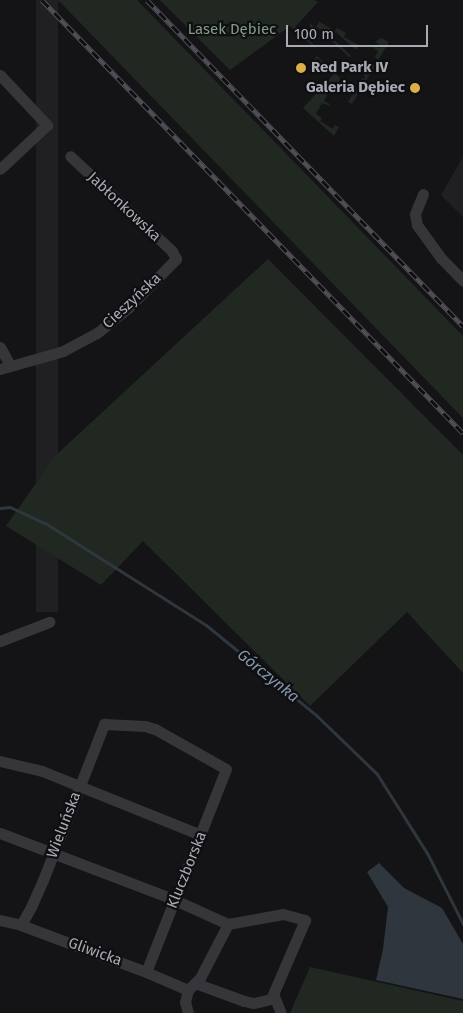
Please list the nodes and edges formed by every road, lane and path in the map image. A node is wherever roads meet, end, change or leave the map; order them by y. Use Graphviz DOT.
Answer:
graph roads {
  1 [pos="0,75"];
  2 [pos="70,156"];
  3 [pos="0,169"];
  4 [pos="423,194"];
  5 [pos="176,259"];
  6 [pos="463,282"];
  7 [pos="0,347"];
  8 [pos="5,367"];
  9 [pos="49,622"];
  10 [pos="0,641"];
  11 [pos="104,724"];
  12 [pos="0,762"];
  13 [pos="79,784"];
  14 [pos="0,833"];
  15 [pos="201,835"];
  16 [pos="52,854"];
  17 [pos="175,900"];
  18 [pos="0,920"];
  19 [pos="228,924"];
  20 [pos="21,925"];
  21 [pos="146,972"];
  22 [pos="191,986"];
  23 [pos="274,996"];
  24 [pos="188,1013"];
  25 [pos="281,1013"];
  1 -- 3 [label="street"];
  2 -- 5 [label="street, Jabłonkowska"];
  4 -- 6 [label="street"];
  5 -- 8 [label="street, Cieszyńska"];
  7 -- 8 [label="street"];
  9 -- 10 [label="street"];
  11 -- 13 [label="street, Wieluńska"];
  11 -- 15 [label="street, Kluczborska"];
  12 -- 13 [label="street"];
  13 -- 15 [label="street"];
  13 -- 16 [label="street, Wieluńska"];
  14 -- 16 [label="street"];
  15 -- 17 [label="street, Kluczborska"];
  16 -- 17 [label="street"];
  16 -- 20 [label="street, Wieluńska"];
  17 -- 19 [label="street"];
  17 -- 21 [label="street, Kluczborska"];
  18 -- 20 [label="street, Gliwicka"];
  19 -- 22 [label="street"];
  19 -- 23 [label="street"];
  20 -- 21 [label="street, Gliwicka"];
  21 -- 22 [label="street, Gliwicka"];
  22 -- 23 [label="street, Gliwicka"];
  22 -- 24 [label="street"];
  23 -- 25 [label="street"];
}
